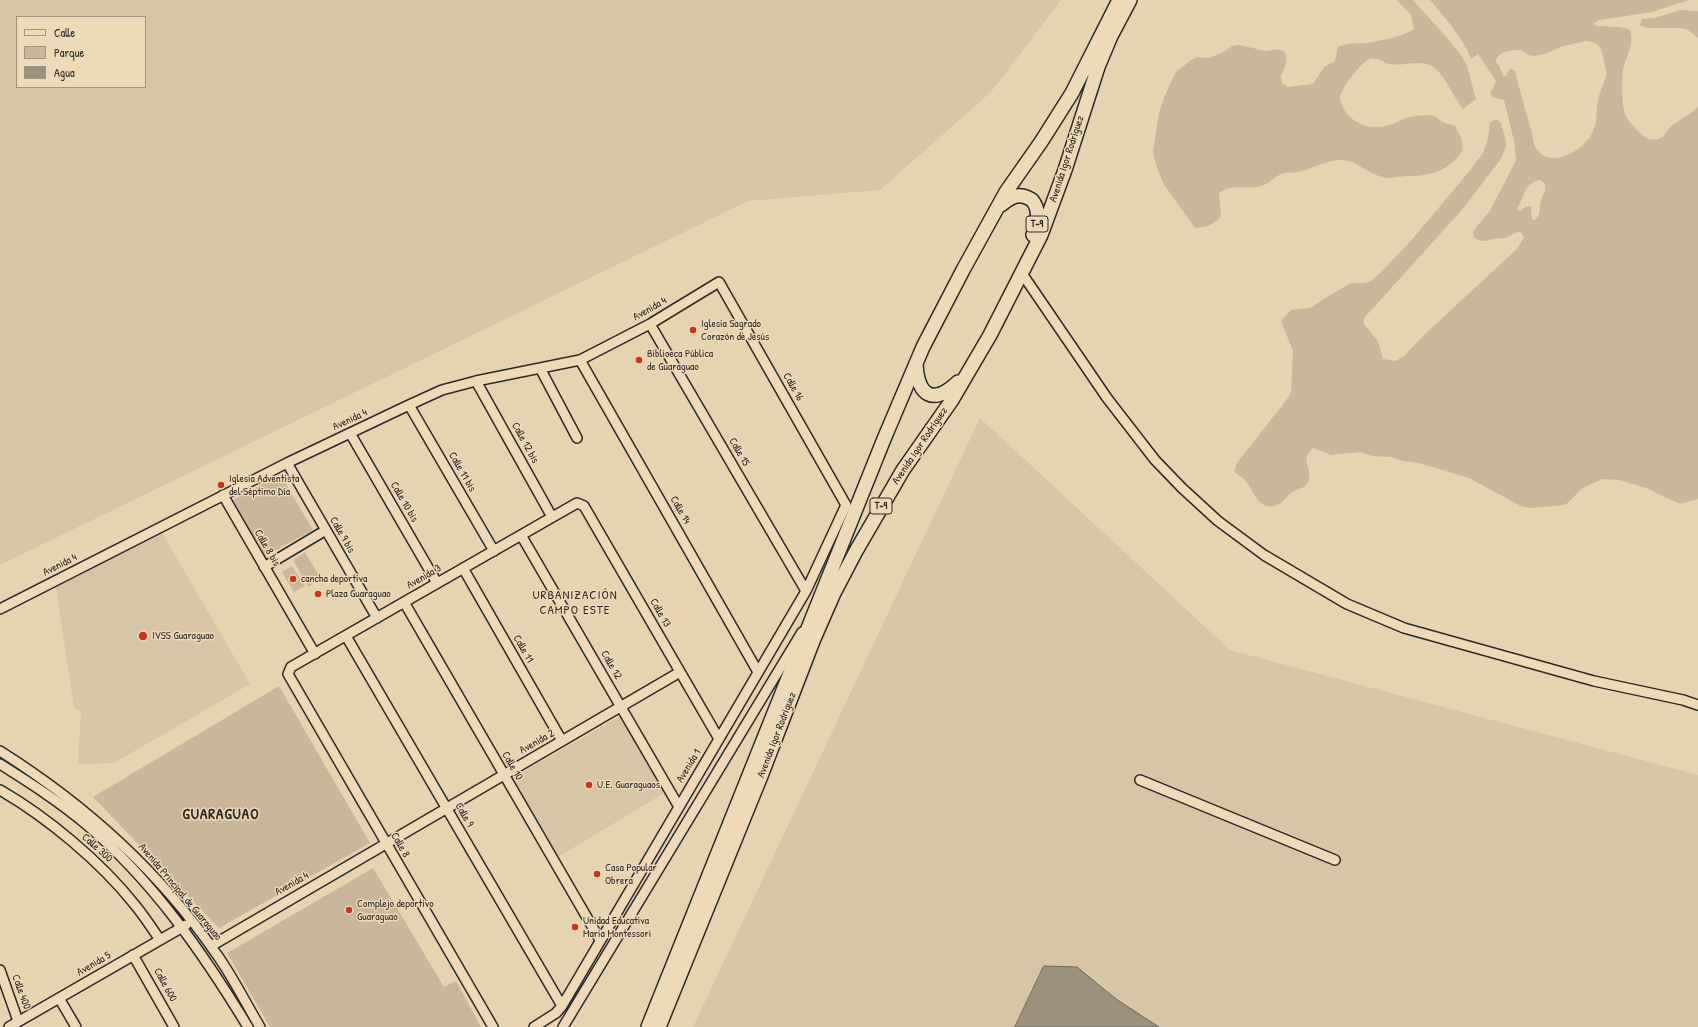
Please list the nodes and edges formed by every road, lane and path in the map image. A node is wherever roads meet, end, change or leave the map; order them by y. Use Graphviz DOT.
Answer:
graph roads {
  1 [pos="1119,0"];
  2 [pos="1130,0"];
  3 [pos="997,208"];
  4 [pos="1021,272"];
  5 [pos="719,282"];
  6 [pos="1015,286"];
  7 [pos="650,324"];
  8 [pos="580,360"];
  9 [pos="916,362"];
  10 [pos="540,368"];
  11 [pos="967,374"];
  12 [pos="476,381"];
  13 [pos="409,405"];
  14 [pos="350,433"];
  15 [pos="577,438"];
  16 [pos="287,463"];
  17 [pos="223,495"];
  18 [pos="577,503"];
  19 [pos="846,505"];
  20 [pos="552,517"];
  21 [pos="326,530"];
  22 [pos="521,535"];
  23 [pos="494,551"];
  24 [pos="264,567"];
  25 [pos="463,568"];
  26 [pos="437,583"];
  27 [pos="806,591"];
  28 [pos="404,602"];
  29 [pos="817,607"];
  30 [pos="0,609"];
  31 [pos="377,618"];
  32 [pos="346,636"];
  33 [pos="315,654"];
  34 [pos="680,672"];
  35 [pos="758,672"];
  36 [pos="288,674"];
  37 [pos="1698,705"];
  38 [pos="621,707"];
  39 [pos="719,739"];
  40 [pos="562,741"];
  41 [pos="0,751"];
  42 [pos="0,764"];
  43 [pos="504,775"];
  44 [pos="1140,780"];
  45 [pos="1,791"];
  46 [pos="679,807"];
  47 [pos="446,808"];
  48 [pos="386,844"];
  49 [pos="1335,860"];
  50 [pos="192,922"];
  51 [pos="182,927"];
  52 [pos="160,940"];
  53 [pos="600,940"];
  54 [pos="211,946"];
  55 [pos="133,955"];
  56 [pos="0,970"];
  57 [pos="59,998"];
  58 [pos="562,1006"];
  59 [pos="18,1021"];
  60 [pos="9,1027"];
  61 [pos="76,1027"];
  62 [pos="174,1027"];
  63 [pos="248,1027"];
  64 [pos="260,1027"];
  65 [pos="492,1027"];
  66 [pos="534,1027"];
  67 [pos="563,1027"];
  68 [pos="648,1027"];
  69 [pos="659,1027"];
  1 -- 3 [label="highway, Avenida Igor Rodríguez / T-9"];
  2 -- 4 [label="highway, Avenida Igor Rodríguez / T-9"];
  3 -- 6 [label="highway, T-9"];
  3 -- 9 [label="highway, Avenida Igor Rodríguez / T-9"];
  4 -- 6 [label="highway, Avenida Igor Rodríguez / T-9"];
  4 -- 37 [label="street"];
  5 -- 7 [label="street, Avenida 4"];
  5 -- 19 [label="street, Calle 16"];
  6 -- 11 [label="highway, Avenida Igor Rodríguez / T-9"];
  7 -- 8 [label="street, Avenida 4"];
  7 -- 27 [label="street, Calle 15"];
  8 -- 10 [label="street, Avenida 4"];
  8 -- 35 [label="street, Calle 14"];
  9 -- 11 [label="highway, T-9"];
  9 -- 29 [label="highway, Avenida Igor Rodríguez / T-9"];
  10 -- 12 [label="street, Avenida 4"];
  10 -- 15 [label="street"];
  11 -- 69 [label="highway, Avenida Igor Rodríguez / T-9"];
  12 -- 13 [label="street, Avenida 4"];
  12 -- 20 [label="street, Calle 12 bis"];
  13 -- 14 [label="street, Avenida 4"];
  13 -- 23 [label="street, Calle 11 bis"];
  14 -- 16 [label="street, Avenida 4"];
  14 -- 26 [label="street, Calle 10 bis"];
  16 -- 17 [label="street, Avenida 4"];
  16 -- 21 [label="street, Calle 9 bis"];
  17 -- 24 [label="street, Calle 8 bis"];
  17 -- 30 [label="street, Avenida 4"];
  18 -- 20 [label="street, Avenida 3"];
  18 -- 34 [label="street, Calle 13"];
  19 -- 27 [label="street, Avenida 1"];
  20 -- 22 [label="street, Avenida 3"];
  21 -- 24 [label="street"];
  21 -- 31 [label="street, Calle 9 bis"];
  22 -- 23 [label="street, Avenida 3"];
  22 -- 38 [label="street, Calle 12"];
  23 -- 25 [label="street, Avenida 3"];
  24 -- 33 [label="street, Calle 8 bis"];
  25 -- 26 [label="street, Avenida 3"];
  25 -- 40 [label="street, Calle 11"];
  26 -- 28 [label="street, Avenida 3"];
  27 -- 35 [label="street, Avenida 1"];
  28 -- 31 [label="street, Avenida 3"];
  28 -- 43 [label="street, Calle 10"];
  29 -- 67 [label="street"];
  29 -- 68 [label="highway, Avenida Igor Rodríguez / T-9"];
  31 -- 32 [label="street, Avenida 3"];
  32 -- 33 [label="street, Avenida 3"];
  32 -- 47 [label="street, Calle 9"];
  33 -- 36 [label="street, Avenida 3"];
  34 -- 38 [label="street, Avenida 2"];
  34 -- 39 [label="street, Calle 13"];
  35 -- 39 [label="street, Avenida 1"];
  36 -- 48 [label="street, Calle 8"];
  38 -- 40 [label="street, Avenida 2"];
  38 -- 46 [label="street, Calle 12"];
  39 -- 46 [label="street, Avenida 1"];
  40 -- 43 [label="street, Avenida 2"];
  41 -- 50 [label="street, Avenida Principal de Guaraguao"];
  42 -- 51 [label="street, Avenida Principal de Guaraguao"];
  43 -- 47 [label="street, Avenida 2"];
  43 -- 53 [label="street, Calle 10"];
  44 -- 49 [label="street"];
  45 -- 52 [label="street, Calle 300"];
  46 -- 53 [label="street, Avenida 1"];
  47 -- 48 [label="street, Avenida 2"];
  47 -- 58 [label="street, Calle 9"];
  48 -- 54 [label="street, Avenida 4"];
  48 -- 65 [label="street, Calle 8"];
  50 -- 51 [label="street, Avenida 5"];
  50 -- 54 [label="street, Avenida Principal de Guaraguao"];
  51 -- 52 [label="street, Avenida 5"];
  51 -- 63 [label="street, Avenida Principal de Guaraguao"];
  52 -- 55 [label="street, Avenida 5"];
  53 -- 58 [label="street, Avenida 1"];
  54 -- 64 [label="street, Avenida Principal de Guaraguao"];
  55 -- 57 [label="street, Avenida 5"];
  55 -- 62 [label="street, Calle 600"];
  56 -- 59 [label="street, Calle 400"];
  57 -- 59 [label="street, Avenida 5"];
  57 -- 61 [label="street"];
  58 -- 66 [label="street, Avenida 1"];
  59 -- 60 [label="street, Avenida 5"];
}
